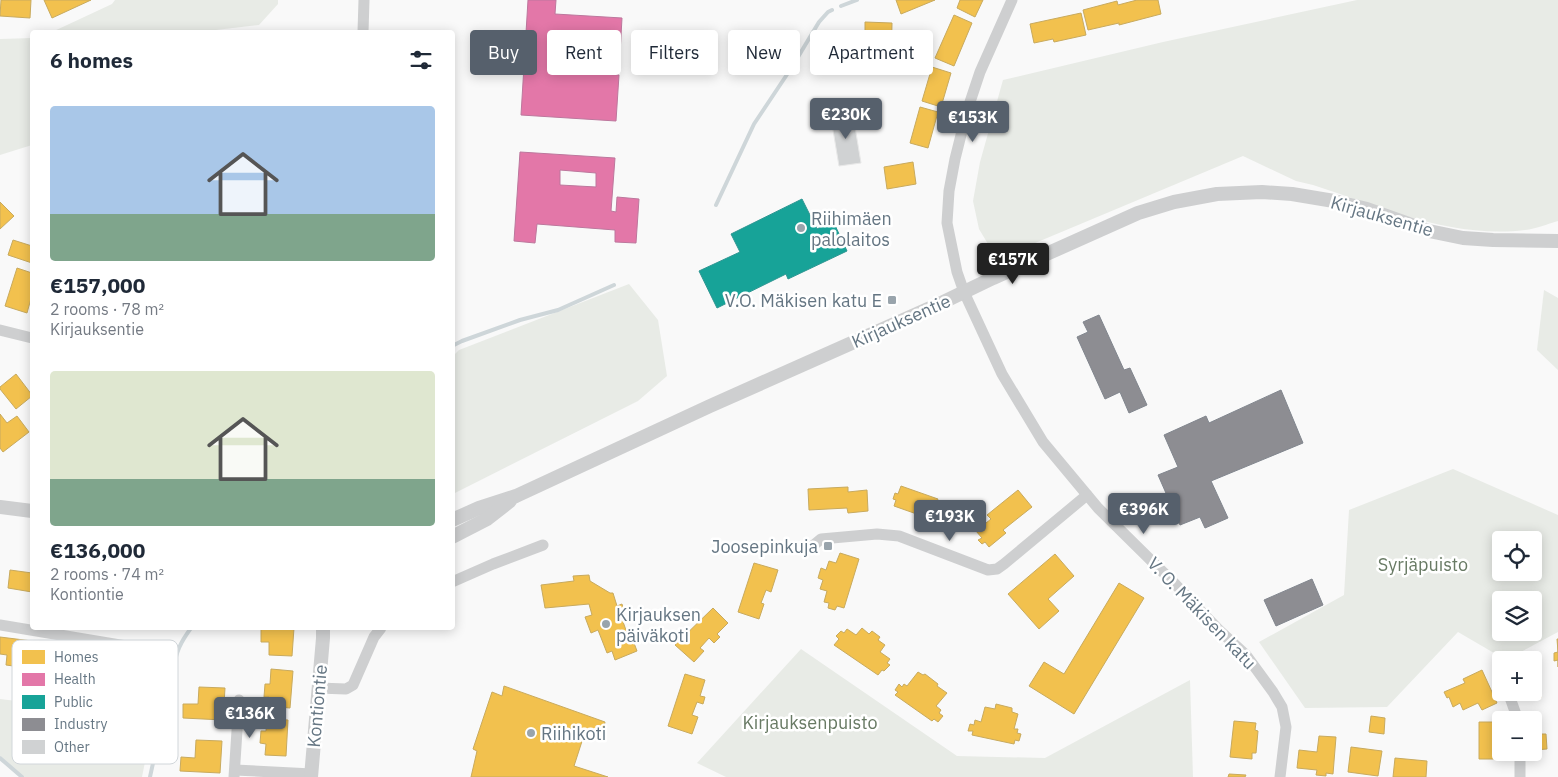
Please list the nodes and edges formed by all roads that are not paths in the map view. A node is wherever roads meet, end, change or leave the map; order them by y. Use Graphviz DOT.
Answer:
graph roads {
  1 [pos="364,0"];
  2 [pos="1012,0"];
  3 [pos="363,30"];
  4 [pos="1558,230"];
  5 [pos="1531,240"];
  6 [pos="1558,241"];
  7 [pos="964,292"];
  8 [pos="0,330"];
  9 [pos="30,338"];
  10 [pos="1087,495"];
  11 [pos="516,496"];
  12 [pos="0,507"];
  13 [pos="30,511"];
  14 [pos="455,519"];
  15 [pos="455,535"];
  16 [pos="543,545"];
  17 [pos="809,549"];
  18 [pos="455,581"];
  19 [pos="0,625"];
  20 [pos="30,630"];
  21 [pos="30,630"];
  22 [pos="379,630"];
  23 [pos="324,631"];
  24 [pos="90,640"];
  25 [pos="318,688"];
  26 [pos="239,700"];
  27 [pos="1520,761"];
  28 [pos="235,773"];
  29 [pos="312,776"];
  30 [pos="1280,777"];
  31 [pos="1520,777"];
  1 -- 3 [label="street"];
  2 -- 7 [label="street, V. O. Mäkisen katu"];
  4 -- 5 [label="street, Kirjauksentie"];
  5 -- 6 [label="street, Kirjauksentie"];
  5 -- 7 [label="street, Kirjauksentie"];
  7 -- 10 [label="street, V. O. Mäkisen katu"];
  7 -- 11 [label="street, Kirjauksentie"];
  8 -- 9 [label="street"];
  10 -- 17 [label="street"];
  10 -- 30 [label="street, V. O. Mäkisen katu"];
  11 -- 14 [label="street, Kirjauksentie"];
  11 -- 15 [label="street, Kirjauksentie"];
  12 -- 13 [label="street"];
  16 -- 18 [label="street"];
  19 -- 20 [label="street"];
  21 -- 24 [label="street"];
  22 -- 25 [label="street"];
  23 -- 25 [label="street, Kontiontie"];
  25 -- 29 [label="street, Kontiontie"];
  26 -- 28 [label="street, Kontiontie"];
  27 -- 31 [label="street"];
  28 -- 29 [label="street, Kontiontie"];
}
